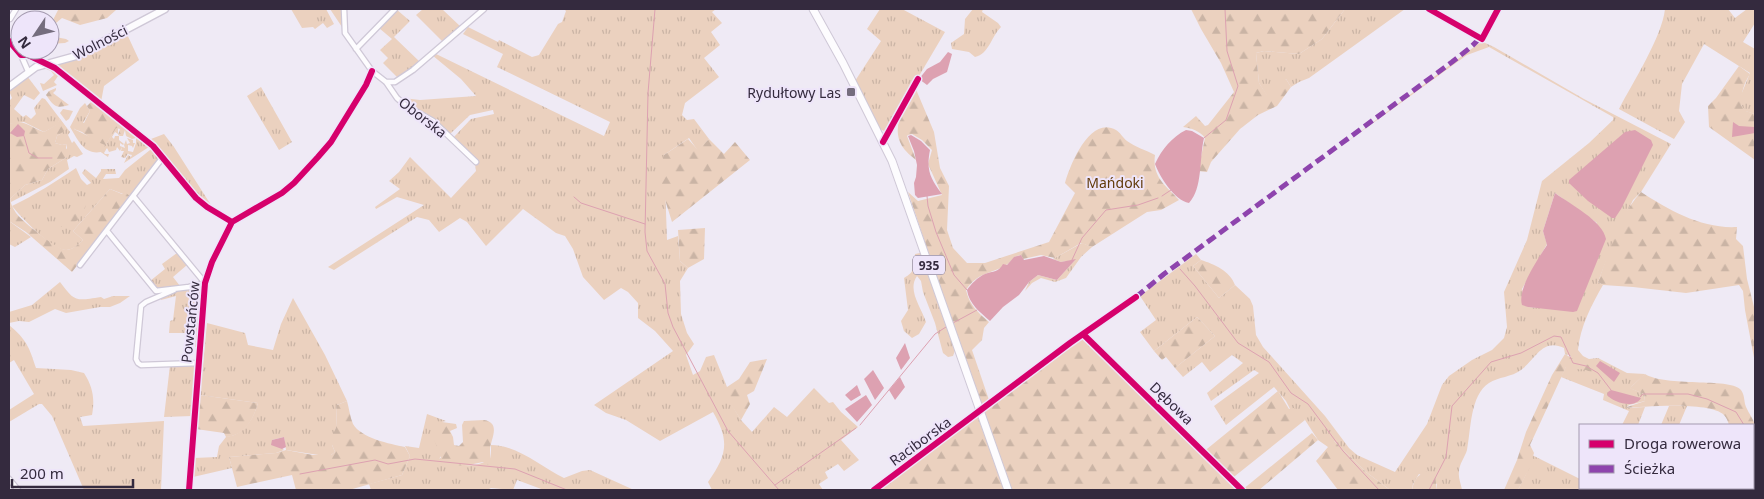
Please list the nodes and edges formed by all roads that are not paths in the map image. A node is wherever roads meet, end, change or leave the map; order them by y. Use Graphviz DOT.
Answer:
graph roads {
  1 [pos="165,9"];
  2 [pos="344,9"];
  3 [pos="395,9"];
  4 [pos="484,9"];
  5 [pos="812,9"];
  6 [pos="356,49"];
  7 [pos="23,60"];
  8 [pos="39,60"];
  9 [pos="46,63"];
  10 [pos="28,71"];
  11 [pos="372,71"];
  12 [pos="918,79"];
  13 [pos="386,82"];
  14 [pos="9,87"];
  15 [pos="883,142"];
  16 [pos="163,157"];
  17 [pos="476,162"];
  18 [pos="134,197"];
  19 [pos="232,222"];
  20 [pos="107,231"];
  21 [pos="80,265"];
  22 [pos="205,283"];
  23 [pos="178,289"];
  24 [pos="156,291"];
  25 [pos="1136,297"];
  26 [pos="156,299"];
  27 [pos="1083,334"];
  28 [pos="199,363"];
  29 [pos="980,412"];
  30 [pos="9,479"];
  31 [pos="18,490"];
  32 [pos="189,490"];
  33 [pos="874,490"];
  34 [pos="1008,490"];
  35 [pos="1242,490"];
  1 -- 9 [label="street, Wolności"];
  2 -- 6 [label="street"];
  3 -- 6 [label="street"];
  4 -- 13 [label="street"];
  5 -- 15 [label="main road, 935"];
  6 -- 11 [label="street"];
  7 -- 10 [label="street"];
  8 -- 9 [label="street"];
  9 -- 10 [label="street, Wolności"];
  9 -- 16 [label="street"];
  10 -- 14 [label="street, Wolności"];
  11 -- 13 [label="street, Oborska"];
  11 -- 19 [label="street"];
  12 -- 15 [label="street"];
  13 -- 17 [label="street, Oborska"];
  15 -- 29 [label="main road, 935"];
  16 -- 18 [label="street"];
  16 -- 19 [label="street"];
  18 -- 20 [label="street"];
  18 -- 22 [label="street"];
  19 -- 22 [label="street, Powstańców"];
  20 -- 21 [label="street"];
  20 -- 24 [label="street"];
  22 -- 23 [label="street"];
  22 -- 28 [label="street, Powstańców"];
  23 -- 24 [label="street"];
  23 -- 26 [label="street"];
  24 -- 26 [label="street"];
  25 -- 27 [label="street, Raciborska"];
  26 -- 28 [label="street"];
  27 -- 29 [label="street, Raciborska"];
  27 -- 35 [label="street, Dębowa"];
  28 -- 32 [label="street, Powstańców"];
  29 -- 33 [label="street, Raciborska"];
  29 -- 34 [label="main road, 935"];
  30 -- 31 [label="street"];
}
